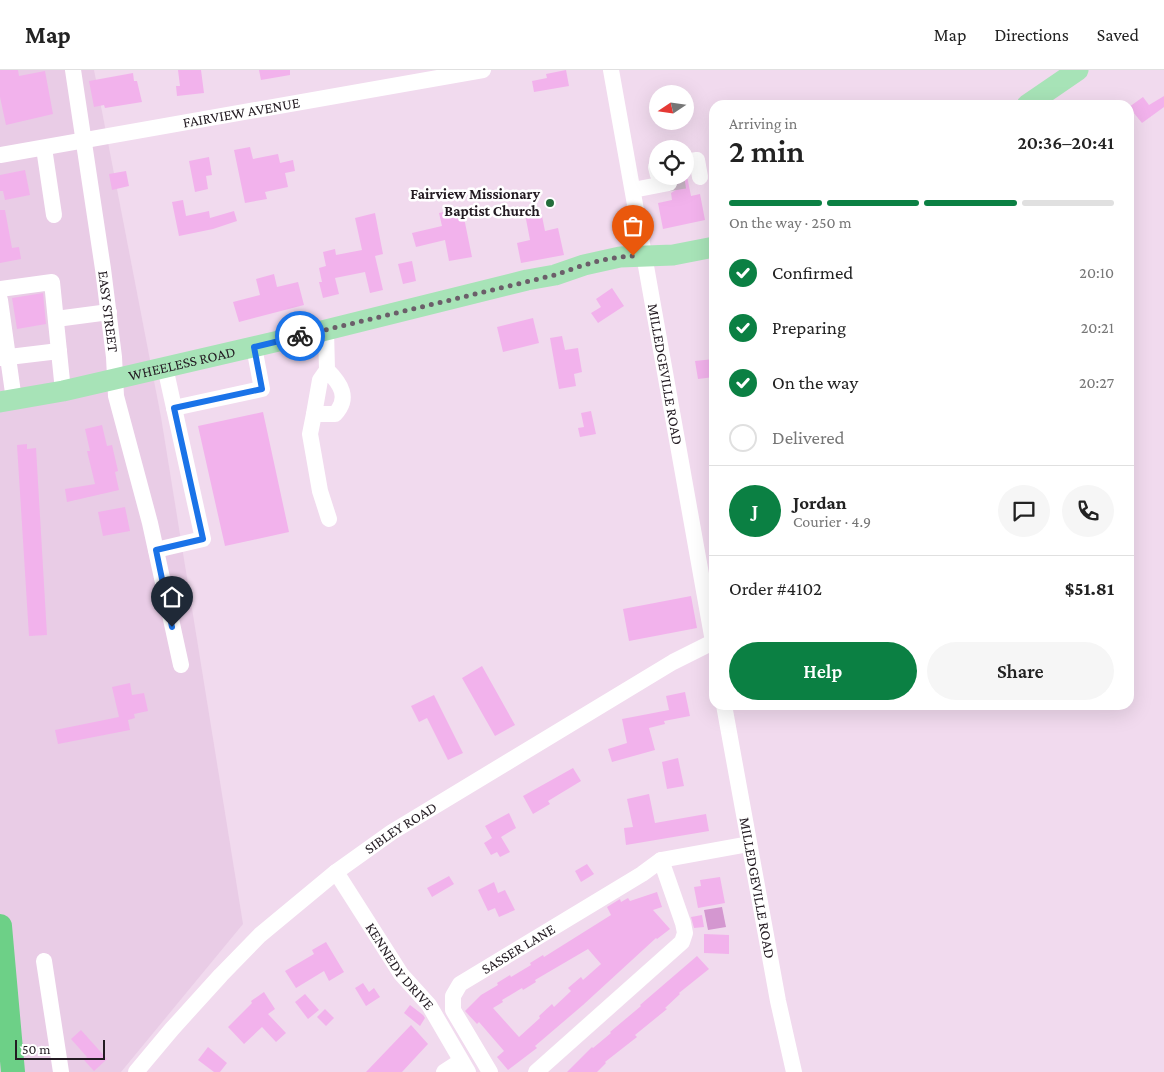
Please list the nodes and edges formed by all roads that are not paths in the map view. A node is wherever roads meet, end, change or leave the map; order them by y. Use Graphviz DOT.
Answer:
graph roads {
  1 [pos="74,70"];
  2 [pos="483,70"];
  3 [pos="611,70"];
  4 [pos="1078,70"];
  5 [pos="1034,100"];
  6 [pos="84,141"];
  7 [pos="44,148"];
  8 [pos="0,155"];
  9 [pos="694,160"];
  10 [pos="701,177"];
  11 [pos="649,184"];
  12 [pos="633,190"];
  13 [pos="54,215"];
  14 [pos="709,248"];
  15 [pos="645,256"];
  16 [pos="0,289"];
  17 [pos="0,301"];
  18 [pos="108,312"];
  19 [pos="56,319"];
  20 [pos="2,330"];
  21 [pos="326,330"];
  22 [pos="254,347"];
  23 [pos="59,351"];
  24 [pos="4,357"];
  25 [pos="166,368"];
  26 [pos="327,370"];
  27 [pos="115,379"];
  28 [pos="63,391"];
  29 [pos="7,401"];
  30 [pos="174,408"];
  31 [pos="314,414"];
  32 [pos="329,519"];
  33 [pos="156,550"];
  34 [pos="709,622"];
  35 [pos="709,647"];
  36 [pos="181,666"];
  37 [pos="725,710"];
  38 [pos="748,844"];
  39 [pos="661,860"];
  40 [pos="336,872"];
  41 [pos="0,926"];
  42 [pos="44,962"];
  43 [pos="465,1066"];
  44 [pos="13,1072"];
  45 [pos="61,1072"];
  46 [pos="136,1072"];
  47 [pos="444,1072"];
  48 [pos="490,1072"];
  49 [pos="536,1072"];
  50 [pos="794,1072"];
  1 -- 6 [label="street, EASY STREET"];
  2 -- 6 [label="street, FAIRVIEW AVENUE"];
  3 -- 12 [label="street, MILLEDGEVILLE ROAD"];
  4 -- 5 [label="main road"];
  6 -- 7 [label="street, FAIRVIEW AVENUE"];
  6 -- 18 [label="street, EASY STREET"];
  7 -- 8 [label="street, FAIRVIEW AVENUE"];
  7 -- 13 [label="street"];
  9 -- 10 [label="street"];
  11 -- 12 [label="street"];
  12 -- 15 [label="street, MILLEDGEVILLE ROAD"];
  14 -- 15 [label="main road, WHEELESS ROAD"];
  15 -- 21 [label="main road, WHEELESS ROAD"];
  15 -- 34 [label="street, MILLEDGEVILLE ROAD"];
  16 -- 19 [label="street"];
  17 -- 20 [label="street"];
  18 -- 19 [label="street"];
  18 -- 27 [label="street, EASY STREET"];
  19 -- 23 [label="street"];
  20 -- 24 [label="street"];
  21 -- 22 [label="main road, WHEELESS ROAD"];
  21 -- 26 [label="street"];
  22 -- 25 [label="main road, WHEELESS ROAD"];
  22 -- 30 [label="street"];
  23 -- 24 [label="street"];
  23 -- 28 [label="street"];
  24 -- 29 [label="street"];
  25 -- 27 [label="main road, WHEELESS ROAD"];
  25 -- 30 [label="street"];
  26 -- 31 [label="street"];
  26 -- 31 [label="street"];
  27 -- 28 [label="main road, WHEELESS ROAD"];
  27 -- 33 [label="street, EASY STREET"];
  28 -- 29 [label="main road, WHEELESS ROAD"];
  30 -- 33 [label="street"];
  31 -- 32 [label="street"];
  33 -- 36 [label="street, EASY STREET"];
  35 -- 40 [label="street, SIBLEY ROAD"];
  37 -- 38 [label="street, MILLEDGEVILLE ROAD"];
  38 -- 39 [label="street, SASSER LANE"];
  38 -- 50 [label="street, MILLEDGEVILLE ROAD"];
  39 -- 48 [label="street, SASSER LANE"];
  39 -- 49 [label="street"];
  40 -- 43 [label="street, KENNEDY DRIVE"];
  40 -- 46 [label="street, SIBLEY ROAD"];
  41 -- 44 [label="highway"];
  42 -- 45 [label="street"];
  43 -- 47 [label="street"];
}
